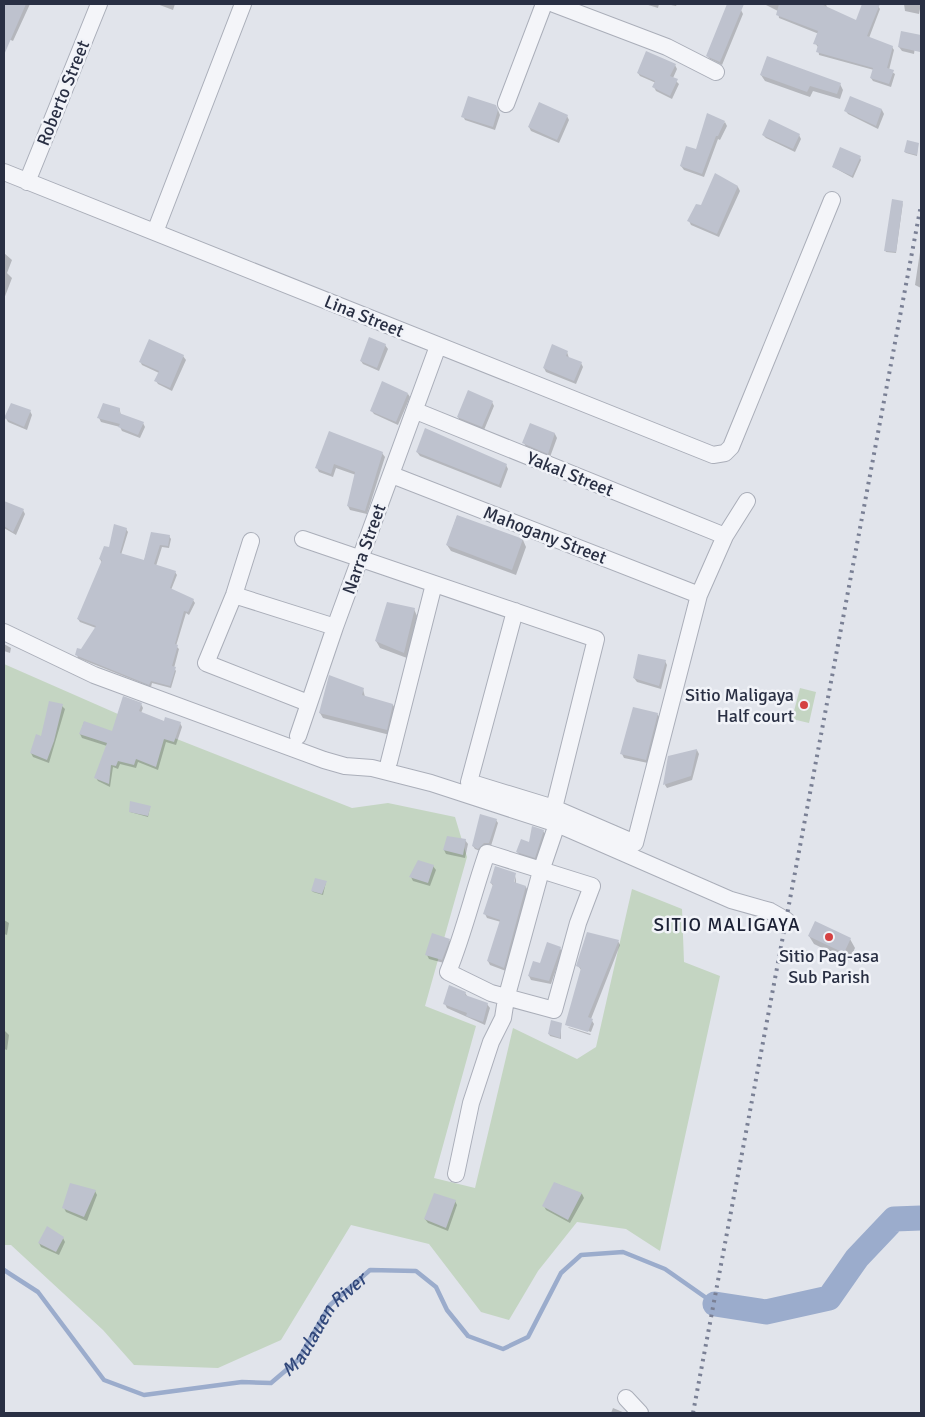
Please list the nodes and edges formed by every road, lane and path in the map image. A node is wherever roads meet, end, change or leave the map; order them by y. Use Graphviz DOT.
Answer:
graph roads {
  1 [pos="98,4"];
  2 [pos="243,4"];
  3 [pos="544,4"];
  4 [pos="554,4"];
  5 [pos="716,72"];
  6 [pos="506,104"];
  7 [pos="4,172"];
  8 [pos="27,182"];
  9 [pos="832,200"];
  10 [pos="155,232"];
  11 [pos="438,346"];
  12 [pos="416,412"];
  13 [pos="392,474"];
  14 [pos="747,500"];
  15 [pos="725,536"];
  16 [pos="303,539"];
  17 [pos="251,541"];
  18 [pos="362,559"];
  19 [pos="434,584"];
  20 [pos="234,594"];
  21 [pos="699,595"];
  22 [pos="515,611"];
  23 [pos="335,627"];
  24 [pos="4,632"];
  25 [pos="308,703"];
  26 [pos="298,736"];
  27 [pos="389,762"];
  28 [pos="556,816"];
  29 [pos="541,871"];
  30 [pos="786,920"];
  31 [pos="506,998"];
  32 [pos="456,1174"];
  33 [pos="626,1398"];
  34 [pos="640,1413"];
  1 -- 8 [label="street, Roberto Street"];
  2 -- 10 [label="street"];
  3 -- 6 [label="street"];
  4 -- 5 [label="street"];
  7 -- 8 [label="street, Lina Street"];
  8 -- 10 [label="street, Lina Street"];
  9 -- 11 [label="street, Lina Street"];
  10 -- 11 [label="street, Lina Street"];
  11 -- 12 [label="street, Narra Street"];
  12 -- 13 [label="street, Narra Street"];
  12 -- 15 [label="street, Yakal Street"];
  13 -- 18 [label="street, Narra Street"];
  13 -- 21 [label="street, Mahogany Street"];
  14 -- 15 [label="street"];
  15 -- 21 [label="street"];
  16 -- 18 [label="street"];
  17 -- 20 [label="street"];
  18 -- 19 [label="street"];
  18 -- 23 [label="street, Narra Street"];
  19 -- 22 [label="street"];
  19 -- 27 [label="street"];
  20 -- 23 [label="street"];
  20 -- 25 [label="street"];
  21 -- 28 [label="street"];
  22 -- 28 [label="street"];
  22 -- 28 [label="street"];
  23 -- 25 [label="street, Narra Street"];
  24 -- 28 [label="street"];
  25 -- 26 [label="street, Narra Street"];
  28 -- 29 [label="street"];
  28 -- 30 [label="street"];
  29 -- 31 [label="street"];
  29 -- 31 [label="street"];
  29 -- 31 [label="street"];
  31 -- 32 [label="street"];
  33 -- 34 [label="street"];
}
